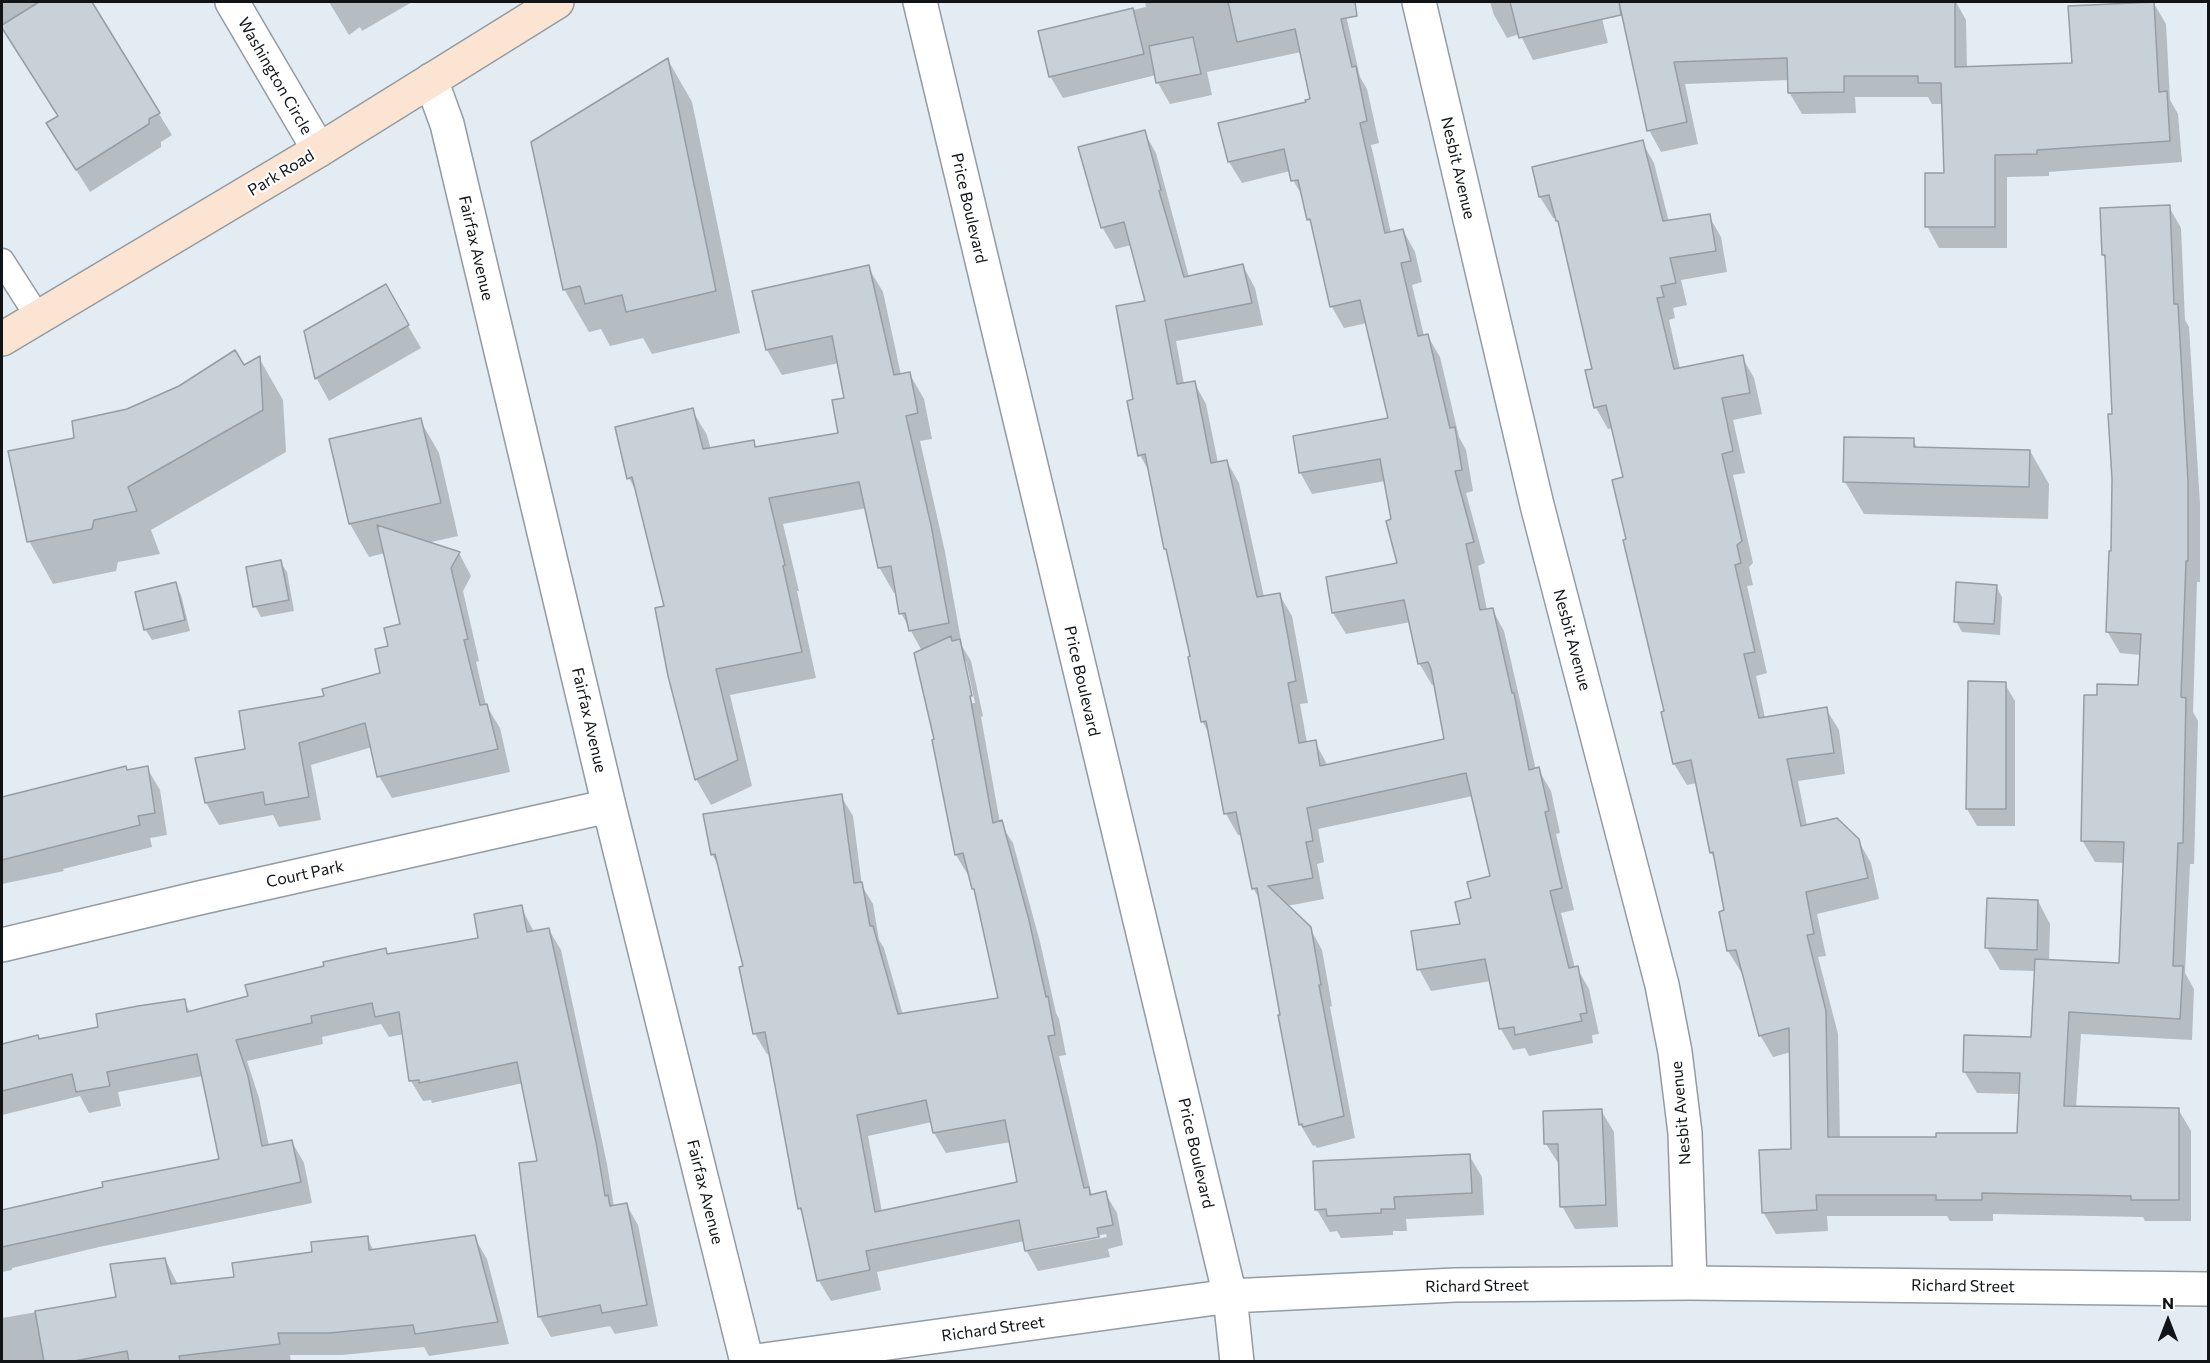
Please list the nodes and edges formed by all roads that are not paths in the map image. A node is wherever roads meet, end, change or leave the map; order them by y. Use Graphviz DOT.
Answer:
graph roads {
  1 [pos="232,2"];
  2 [pos="557,2"];
  3 [pos="920,2"];
  4 [pos="1419,2"];
  5 [pos="431,80"];
  6 [pos="319,150"];
  7 [pos="2,261"];
  8 [pos="38,317"];
  9 [pos="2,339"];
  10 [pos="609,806"];
  11 [pos="2,945"];
  12 [pos="1690,1283"];
  13 [pos="2208,1289"];
  14 [pos="1230,1296"];
  15 [pos="748,1362"];
  16 [pos="1237,1362"];
  1 -- 6 [label="street, Washington Circle"];
  2 -- 5 [label="main road, Park Road"];
  3 -- 14 [label="street, Price Boulevard"];
  4 -- 12 [label="street, Nesbit Avenue"];
  5 -- 6 [label="main road, Park Road"];
  5 -- 10 [label="street, Fairfax Avenue"];
  6 -- 8 [label="main road, Park Road"];
  7 -- 8 [label="lane"];
  8 -- 9 [label="main road, Park Road"];
  10 -- 11 [label="street, Court Park"];
  10 -- 15 [label="street, Fairfax Avenue"];
  12 -- 13 [label="street, Richard Street"];
  12 -- 14 [label="street, Richard Street"];
  14 -- 15 [label="street, Richard Street"];
  14 -- 16 [label="street, Price Boulevard"];
}
